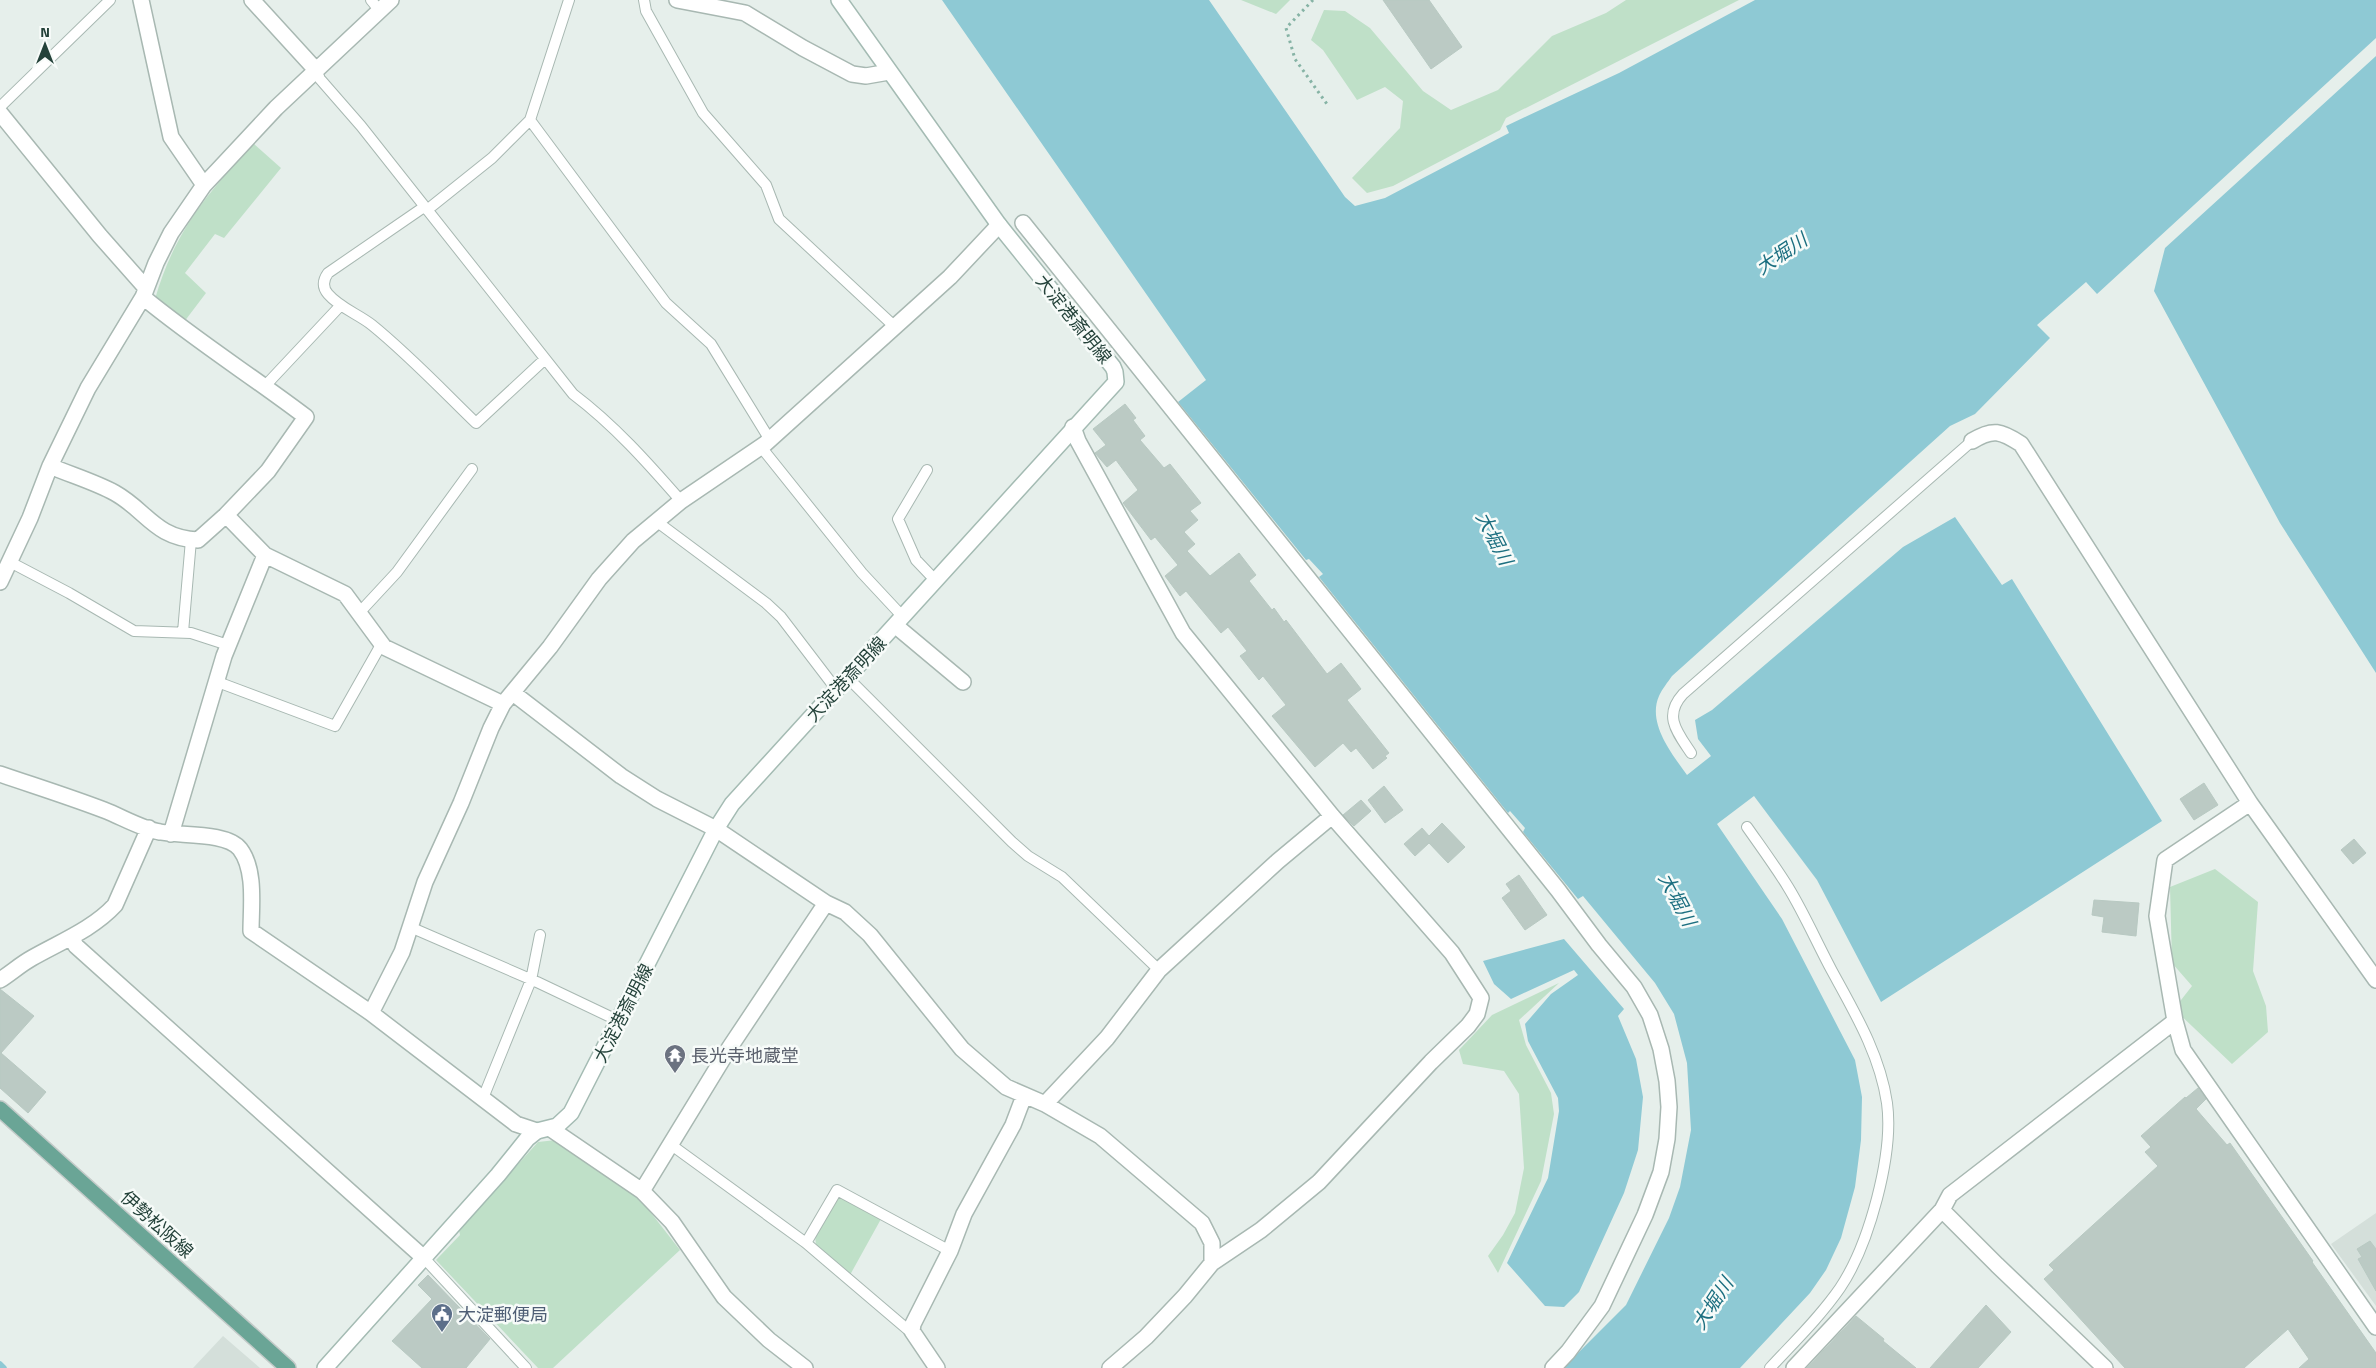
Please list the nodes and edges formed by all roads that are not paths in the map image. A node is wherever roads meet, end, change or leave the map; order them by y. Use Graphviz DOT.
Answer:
graph roads {
  1 [pos="110,0"];
  2 [pos="141,0"];
  3 [pos="252,0"];
  4 [pos="569,0"];
  5 [pos="644,0"];
  6 [pos="677,0"];
  7 [pos="839,0"];
  8 [pos="381,4"];
  9 [pos="316,70"];
  10 [pos="889,72"];
  11 [pos="0,107"];
  12 [pos="0,113"];
  13 [pos="530,120"];
  14 [pos="204,186"];
  15 [pos="425,209"];
  16 [pos="1023,223"];
  17 [pos="999,225"];
  18 [pos="145,293"];
  19 [pos="341,305"];
  20 [pos="894,326"];
  21 [pos="545,359"];
  22 [pos="265,386"];
  23 [pos="1073,427"];
  24 [pos="1972,441"];
  25 [pos="766,444"];
  26 [pos="50,466"];
  27 [pos="472,469"];
  28 [pos="927,470"];
  29 [pos="681,501"];
  30 [pos="226,515"];
  31 [pos="656,521"];
  32 [pos="191,540"];
  33 [pos="265,555"];
  34 [pos="10,562"];
  35 [pos="936,581"];
  36 [pos="0,582"];
  37 [pos="359,614"];
  38 [pos="899,622"];
  39 [pos="183,632"];
  40 [pos="382,643"];
  41 [pos="228,645"];
  42 [pos="848,678"];
  43 [pos="215,681"];
  44 [pos="963,682"];
  45 [pos="836,689"];
  46 [pos="508,698"];
  47 [pos="1691,753"];
  48 [pos="0,774"];
  49 [pos="2250,803"];
  50 [pos="1332,816"];
  51 [pos="149,828"];
  52 [pos="1747,828"];
  53 [pos="716,829"];
  54 [pos="171,834"];
  55 [pos="826,903"];
  56 [pos="410,927"];
  57 [pos="540,936"];
  58 [pos="71,937"];
  59 [pos="1159,970"];
  60 [pos="0,979"];
  61 [pos="531,980"];
  62 [pos="2376,980"];
  63 [pos="371,1013"];
  64 [pos="619,1021"];
  65 [pos="2175,1021"];
  66 [pos="1024,1096"];
  67 [pos="483,1098"];
  68 [pos="1046,1104"];
  69 [pos="0,1108"];
  70 [pos="544,1130"];
  71 [pos="670,1144"];
  72 [pos="642,1191"];
  73 [pos="1942,1210"];
  74 [pos="806,1243"];
  75 [pos="950,1251"];
  76 [pos="424,1258"];
  77 [pos="1212,1263"];
  78 [pos="2376,1327"];
  79 [pos="912,1331"];
  80 [pos="1800,1366"];
  81 [pos="288,1368"];
  82 [pos="325,1368"];
  83 [pos="526,1368"];
  84 [pos="805,1368"];
  85 [pos="937,1368"];
  86 [pos="1110,1368"];
  87 [pos="1552,1368"];
  88 [pos="1770,1368"];
  89 [pos="2105,1368"];
  1 -- 11 [label="lane"];
  2 -- 14 [label="street"];
  3 -- 9 [label="street"];
  4 -- 13 [label="lane"];
  5 -- 20 [label="lane"];
  6 -- 10 [label="street"];
  7 -- 10 [label="street, 大淀港斎明線"];
  8 -- 9 [label="street"];
  9 -- 14 [label="street"];
  9 -- 15 [label="lane"];
  10 -- 17 [label="street, 大淀港斎明線"];
  12 -- 18 [label="street"];
  13 -- 15 [label="lane"];
  13 -- 25 [label="lane"];
  14 -- 18 [label="street"];
  15 -- 19 [label="lane"];
  15 -- 21 [label="lane"];
  16 -- 87 [label="street"];
  17 -- 20 [label="street"];
  17 -- 23 [label="street, 大淀港斎明線"];
  18 -- 22 [label="street"];
  18 -- 26 [label="street"];
  19 -- 21 [label="lane"];
  19 -- 22 [label="lane"];
  20 -- 25 [label="street"];
  21 -- 29 [label="lane"];
  22 -- 30 [label="street"];
  23 -- 35 [label="street, 大淀港斎明線"];
  23 -- 50 [label="street"];
  24 -- 47 [label="lane"];
  24 -- 49 [label="street"];
  25 -- 29 [label="street"];
  25 -- 38 [label="lane"];
  26 -- 32 [label="street"];
  26 -- 34 [label="street"];
  27 -- 37 [label="lane"];
  28 -- 35 [label="lane"];
  29 -- 31 [label="street"];
  30 -- 32 [label="street"];
  30 -- 33 [label="street"];
  31 -- 45 [label="lane"];
  31 -- 46 [label="street"];
  32 -- 39 [label="lane"];
  33 -- 37 [label="street"];
  33 -- 41 [label="street"];
  34 -- 36 [label="street"];
  34 -- 39 [label="lane"];
  35 -- 38 [label="street, 大淀港斎明線"];
  37 -- 40 [label="street"];
  38 -- 42 [label="street, 大淀港斎明線"];
  38 -- 44 [label="street"];
  39 -- 41 [label="lane"];
  40 -- 43 [label="lane"];
  40 -- 46 [label="street"];
  41 -- 43 [label="street"];
  42 -- 45 [label="street, 大淀港斎明線"];
  42 -- 59 [label="lane"];
  43 -- 54 [label="street"];
  45 -- 53 [label="street, 大淀港斎明線"];
  46 -- 53 [label="street"];
  46 -- 56 [label="street"];
  48 -- 51 [label="street"];
  49 -- 62 [label="street"];
  49 -- 65 [label="street"];
  50 -- 59 [label="street"];
  50 -- 77 [label="street"];
  51 -- 54 [label="street"];
  51 -- 58 [label="street"];
  52 -- 88 [label="lane"];
  53 -- 55 [label="street"];
  53 -- 64 [label="street, 大淀港斎明線"];
  54 -- 63 [label="street"];
  55 -- 66 [label="street"];
  55 -- 71 [label="street"];
  56 -- 61 [label="lane"];
  56 -- 63 [label="street"];
  57 -- 61 [label="lane"];
  58 -- 60 [label="street"];
  58 -- 76 [label="street"];
  59 -- 68 [label="street"];
  61 -- 64 [label="lane"];
  61 -- 67 [label="lane"];
  63 -- 67 [label="street"];
  64 -- 70 [label="street, 大淀港斎明線"];
  65 -- 73 [label="street"];
  65 -- 78 [label="street"];
  66 -- 68 [label="street"];
  66 -- 75 [label="street"];
  67 -- 70 [label="street"];
  68 -- 77 [label="street"];
  69 -- 81 [label="main road, 伊勢松阪線"];
  70 -- 72 [label="street"];
  70 -- 76 [label="street, 大淀港斎明線"];
  71 -- 72 [label="street"];
  71 -- 74 [label="lane"];
  72 -- 84 [label="street"];
  73 -- 80 [label="street"];
  73 -- 89 [label="street"];
  74 -- 75 [label="lane"];
  74 -- 79 [label="lane"];
  75 -- 79 [label="street"];
  76 -- 82 [label="street, 大淀港斎明線"];
  76 -- 83 [label="lane"];
  77 -- 86 [label="street"];
  79 -- 85 [label="street"];
}
